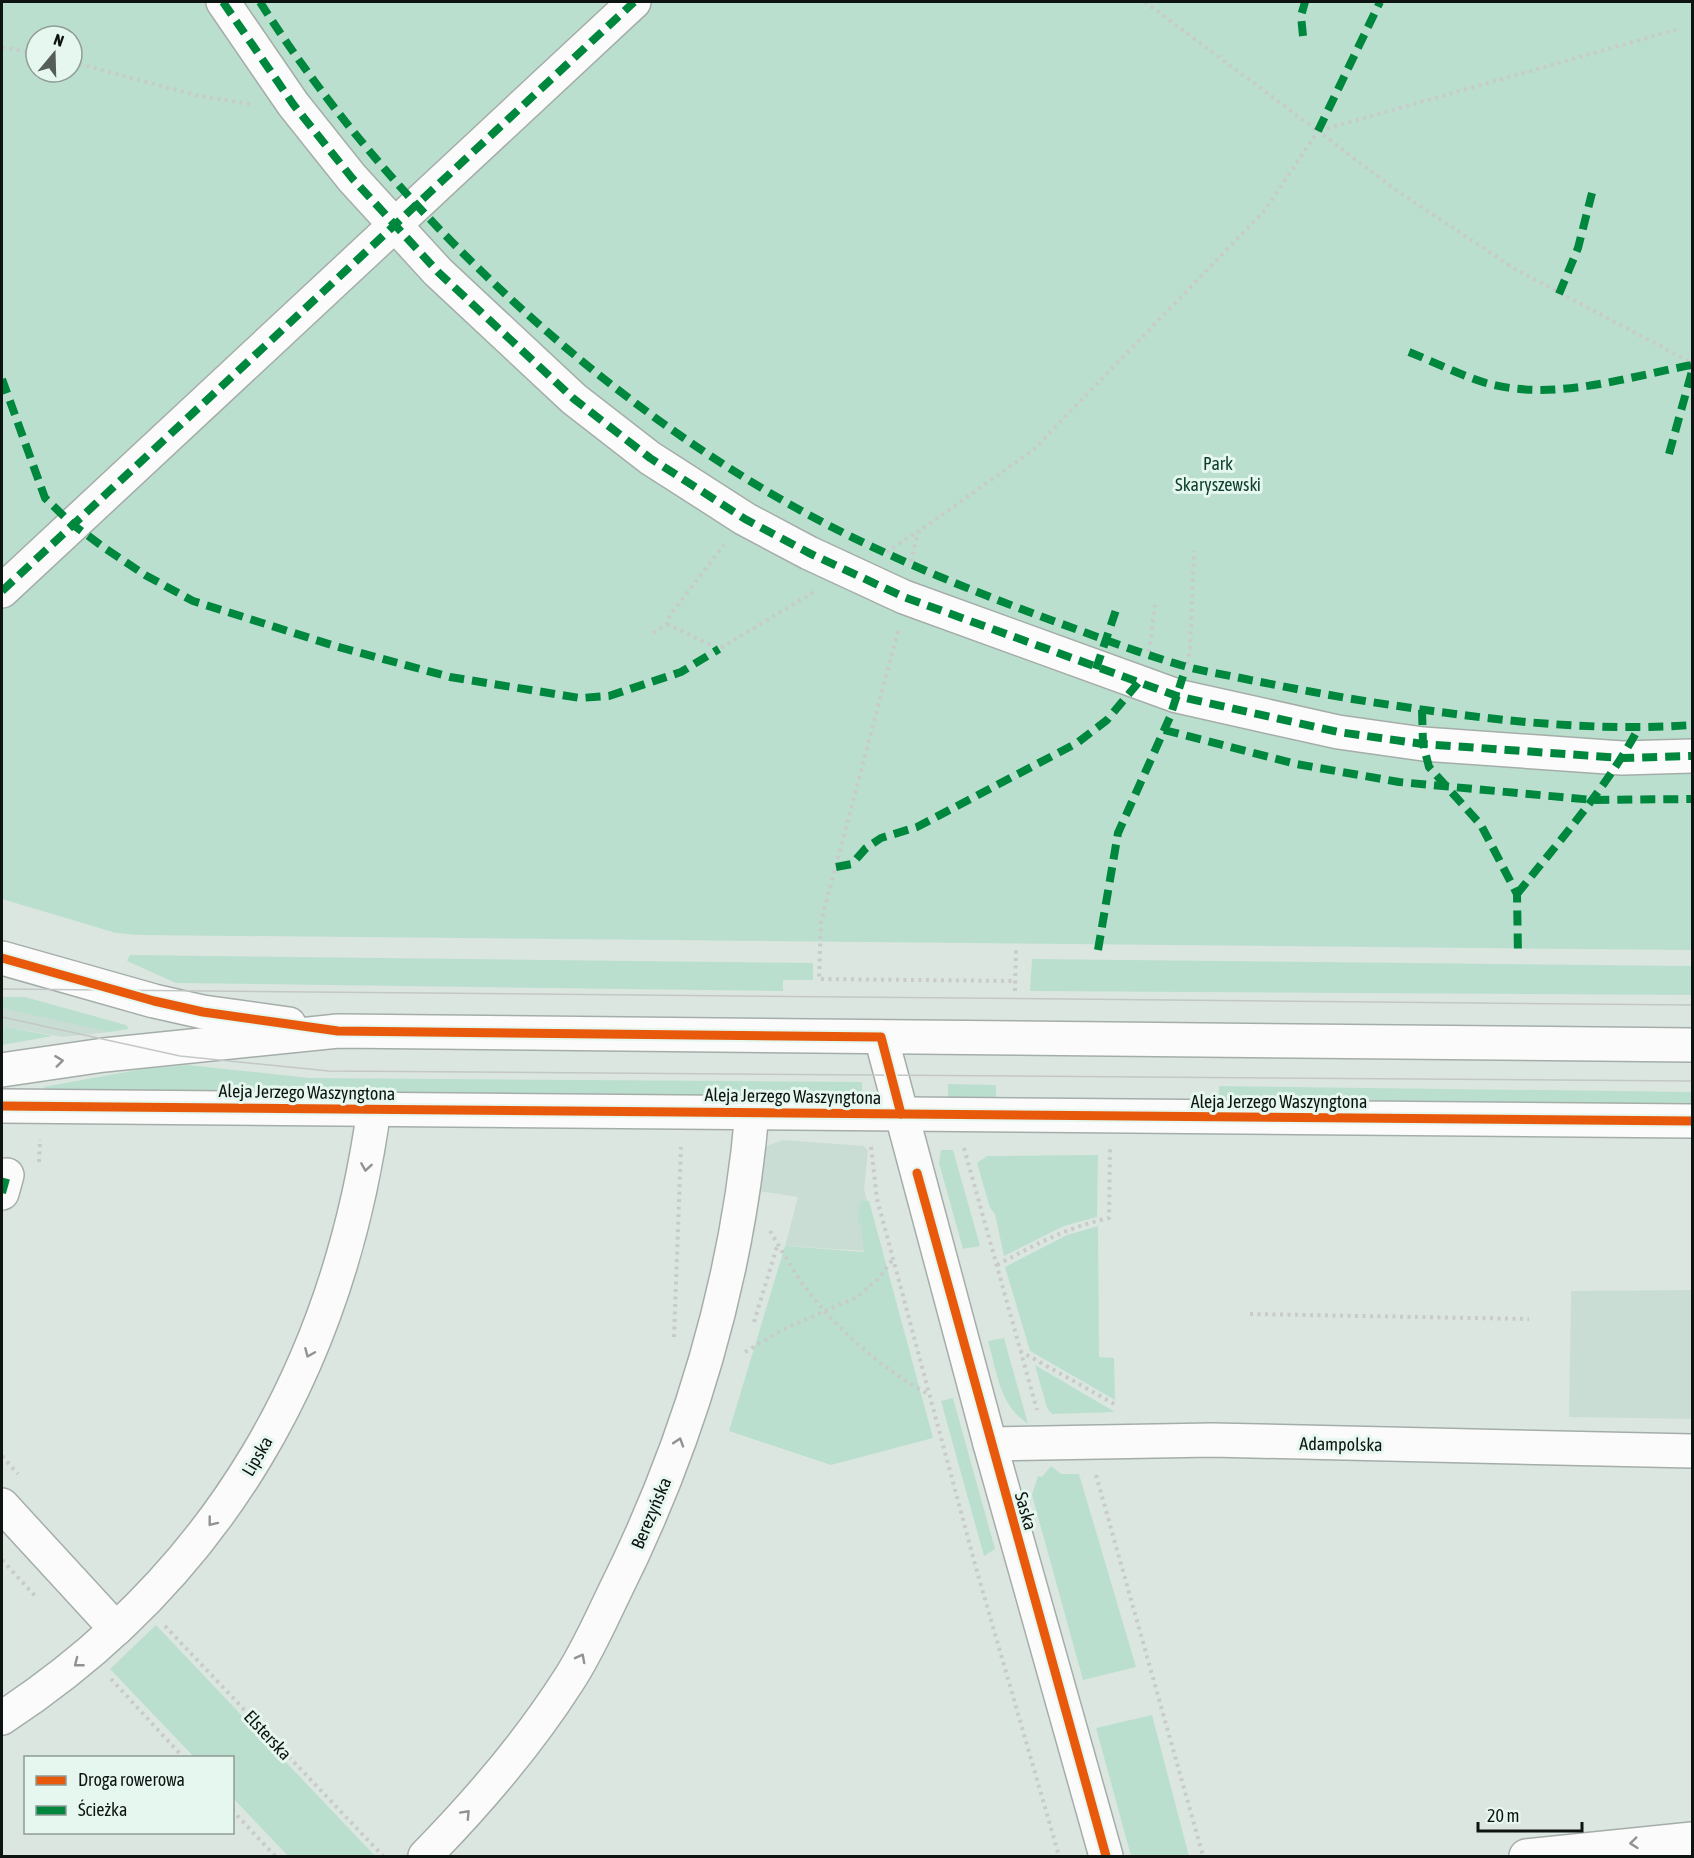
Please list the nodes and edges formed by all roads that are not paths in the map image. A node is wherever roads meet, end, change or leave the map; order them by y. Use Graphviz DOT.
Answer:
graph roads {
  1 [pos="223,2"];
  2 [pos="634,2"];
  3 [pos="394,227"];
  4 [pos="2,591"];
  5 [pos="1692,756"];
  6 [pos="2,958"];
  7 [pos="338,1031"];
  8 [pos="881,1037"];
  9 [pos="1692,1046"];
  10 [pos="2,1070"];
  11 [pos="2,1106"];
  12 [pos="374,1109"];
  13 [pos="752,1112"];
  14 [pos="901,1114"];
  15 [pos="1692,1121"];
  16 [pos="990,1444"];
  17 [pos="1692,1451"];
  18 [pos="2,1505"];
  19 [pos="116,1629"];
  20 [pos="2,1718"];
  21 [pos="1692,1839"];
  22 [pos="425,1857"];
  23 [pos="1106,1857"];
  24 [pos="1526,1857"];
  1 -- 3 [label="street"];
  2 -- 3 [label="street"];
  3 -- 4 [label="street"];
  3 -- 5 [label="street"];
  6 -- 7 [label="street"];
  7 -- 8 [label="street"];
  10 -- 7 [label="street, one-way"];
  8 -- 9 [label="street"];
  8 -- 14 [label="street, Saska"];
  11 -- 12 [label="street, Aleja Jerzego Waszyngtona"];
  12 -- 13 [label="street, Aleja Jerzego Waszyngtona"];
  12 -- 19 [label="street, Lipska, one-way"];
  13 -- 14 [label="street, Aleja Jerzego Waszyngtona"];
  22 -- 13 [label="street, Berezyńska, one-way"];
  14 -- 15 [label="street, Aleja Jerzego Waszyngtona"];
  14 -- 16 [label="street, Saska"];
  16 -- 17 [label="street, Adampolska"];
  16 -- 23 [label="street, Saska"];
  18 -- 19 [label="street"];
  19 -- 20 [label="street, Lipska, one-way"];
  21 -- 24 [label="street, one-way"];
}
